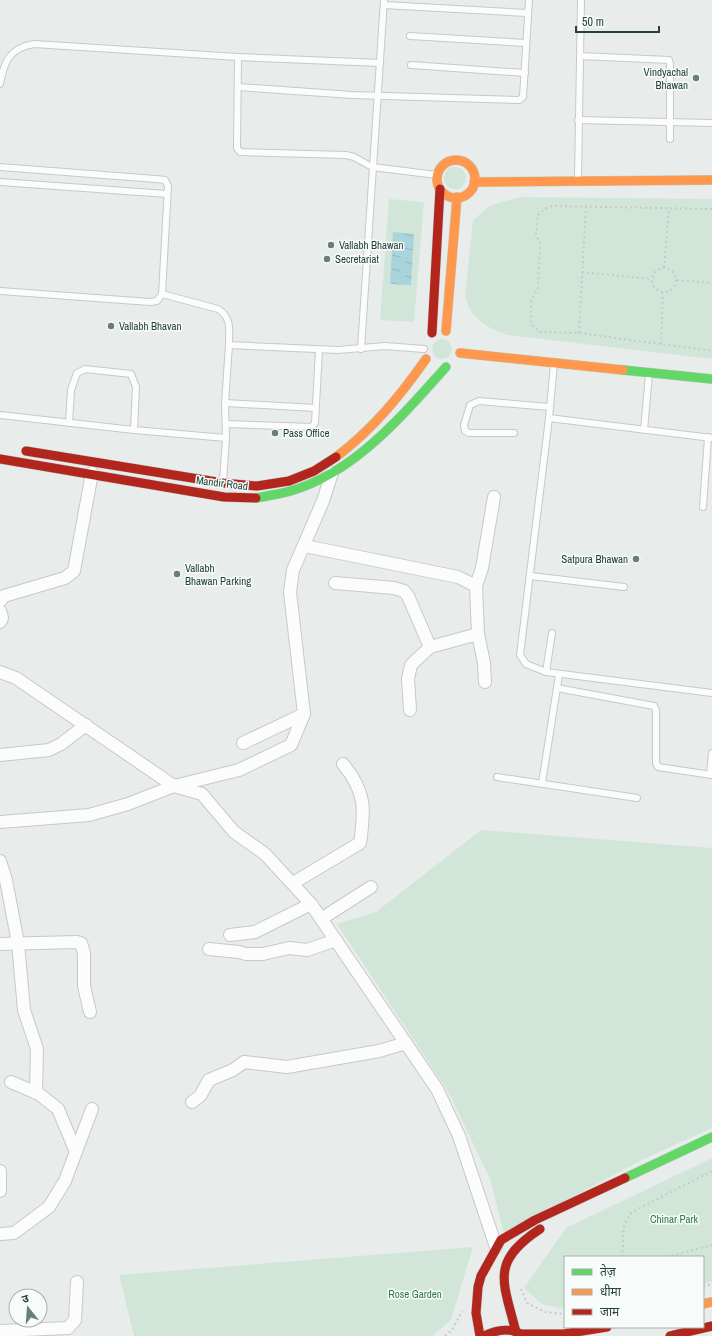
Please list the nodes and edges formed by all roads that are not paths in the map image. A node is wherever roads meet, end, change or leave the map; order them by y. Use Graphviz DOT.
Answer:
graph roads {
  1 [pos="529,0"];
  2 [pos="581,0"];
  3 [pos="384,2"];
  4 [pos="528,13"];
  5 [pos="410,36"];
  6 [pos="526,43"];
  7 [pos="580,56"];
  8 [pos="238,57"];
  9 [pos="380,63"];
  10 [pos="411,65"];
  11 [pos="525,73"];
  12 [pos="0,84"];
  13 [pos="238,87"];
  14 [pos="378,96"];
  15 [pos="578,120"];
  16 [pos="670,122"];
  17 [pos="712,123"];
  18 [pos="670,139"];
  19 [pos="0,167"];
  20 [pos="372,167"];
  21 [pos="437,175"];
  22 [pos="578,180"];
  23 [pos="712,180"];
  24 [pos="0,182"];
  25 [pos="474,182"];
  26 [pos="440,189"];
  27 [pos="167,194"];
  28 [pos="457,197"];
  29 [pos="0,291"];
  30 [pos="162,294"];
  31 [pos="432,333"];
  32 [pos="229,345"];
  33 [pos="361,349"];
  34 [pos="424,349"];
  35 [pos="319,350"];
  36 [pos="455,358"];
  37 [pos="426,359"];
  38 [pos="554,362"];
  39 [pos="650,372"];
  40 [pos="712,379"];
  41 [pos="225,403"];
  42 [pos="550,407"];
  43 [pos="316,408"];
  44 [pos="0,415"];
  45 [pos="549,418"];
  46 [pos="69,423"];
  47 [pos="226,424"];
  48 [pos="134,430"];
  49 [pos="644,430"];
  50 [pos="514,433"];
  51 [pos="226,438"];
  52 [pos="710,438"];
  53 [pos="15,450"];
  54 [pos="0,459"];
  55 [pos="332,473"];
  56 [pos="92,474"];
  57 [pos="223,483"];
  58 [pos="494,497"];
  59 [pos="703,507"];
  60 [pos="305,546"];
  61 [pos="530,576"];
  62 [pos="335,583"];
  63 [pos="476,586"];
  64 [pos="624,587"];
  65 [pos="0,601"];
  66 [pos="0,611"];
  67 [pos="0,622"];
  68 [pos="552,633"];
  69 [pos="478,634"];
  70 [pos="430,647"];
  71 [pos="0,672"];
  72 [pos="546,672"];
  73 [pos="559,674"];
  74 [pos="485,682"];
  75 [pos="557,688"];
  76 [pos="712,693"];
  77 [pos="410,710"];
  78 [pos="304,714"];
  79 [pos="86,725"];
  80 [pos="243,743"];
  81 [pos="712,753"];
  82 [pos="0,755"];
  83 [pos="343,764"];
  84 [pos="711,775"];
  85 [pos="496,777"];
  86 [pos="542,783"];
  87 [pos="174,786"];
  88 [pos="637,798"];
  89 [pos="0,822"];
  90 [pos="0,861"];
  91 [pos="293,883"];
  92 [pos="371,887"];
  93 [pos="311,904"];
  94 [pos="320,919"];
  95 [pos="230,935"];
  96 [pos="336,940"];
  97 [pos="18,943"];
  98 [pos="0,944"];
  99 [pos="209,949"];
  100 [pos="90,1012"];
  101 [pos="406,1043"];
  102 [pos="11,1082"];
  103 [pos="36,1093"];
  104 [pos="192,1102"];
  105 [pos="92,1108"];
  106 [pos="712,1137"];
  107 [pos="76,1152"];
  108 [pos="0,1171"];
  109 [pos="0,1191"];
  110 [pos="547,1226"];
  111 [pos="0,1234"];
  112 [pos="496,1247"];
  113 [pos="77,1282"];
  114 [pos="602,1328"];
  115 [pos="704,1328"];
  116 [pos="0,1331"];
  117 [pos="520,1334"];
  118 [pos="480,1336"];
  119 [pos="484,1336"];
  120 [pos="670,1336"];
  1 -- 4 [label="lane"];
  2 -- 7 [label="lane"];
  3 -- 4 [label="lane"];
  3 -- 9 [label="lane"];
  4 -- 6 [label="lane"];
  5 -- 6 [label="lane"];
  6 -- 11 [label="lane"];
  7 -- 15 [label="lane"];
  7 -- 16 [label="lane"];
  8 -- 9 [label="lane"];
  8 -- 12 [label="lane"];
  8 -- 13 [label="lane"];
  9 -- 14 [label="lane"];
  10 -- 11 [label="lane"];
  11 -- 14 [label="lane"];
  13 -- 14 [label="lane"];
  13 -- 20 [label="lane"];
  14 -- 20 [label="lane"];
  15 -- 16 [label="lane"];
  15 -- 22 [label="lane"];
  16 -- 17 [label="lane"];
  16 -- 18 [label="lane"];
  19 -- 27 [label="lane"];
  20 -- 21 [label="lane"];
  20 -- 33 [label="lane"];
  21 -- 25 [label="street"];
  21 -- 26 [label="street"];
  22 -- 23 [label="street"];
  22 -- 25 [label="street"];
  24 -- 27 [label="lane"];
  25 -- 28 [label="street"];
  26 -- 28 [label="street"];
  26 -- 31 [label="street"];
  27 -- 30 [label="lane"];
  28 -- 31 [label="street"];
  29 -- 30 [label="lane"];
  30 -- 32 [label="lane"];
  31 -- 34 [label="street"];
  32 -- 35 [label="lane"];
  32 -- 41 [label="lane"];
  33 -- 34 [label="lane"];
  33 -- 35 [label="lane"];
  34 -- 37 [label="street"];
  35 -- 43 [label="lane"];
  36 -- 37 [label="street"];
  36 -- 38 [label="street"];
  36 -- 55 [label="street, Mandir Road"];
  37 -- 57 [label="street, Mandir Road"];
  38 -- 39 [label="street"];
  38 -- 42 [label="lane"];
  39 -- 40 [label="street"];
  39 -- 49 [label="lane"];
  41 -- 43 [label="lane"];
  41 -- 47 [label="lane"];
  42 -- 45 [label="lane"];
  42 -- 50 [label="lane"];
  43 -- 47 [label="lane"];
  44 -- 46 [label="lane"];
  45 -- 49 [label="lane"];
  45 -- 61 [label="lane"];
  46 -- 48 [label="lane"];
  46 -- 48 [label="lane"];
  47 -- 51 [label="lane"];
  48 -- 51 [label="lane"];
  49 -- 52 [label="lane"];
  51 -- 57 [label="lane"];
  52 -- 59 [label="lane"];
  53 -- 57 [label="street, Mandir Road"];
  54 -- 56 [label="street, Mandir Road"];
  55 -- 56 [label="street, Mandir Road"];
  55 -- 60 [label="street"];
  56 -- 65 [label="street"];
  58 -- 63 [label="street"];
  60 -- 63 [label="street"];
  60 -- 78 [label="street"];
  61 -- 64 [label="lane"];
  61 -- 72 [label="lane"];
  62 -- 70 [label="street"];
  63 -- 69 [label="street"];
  66 -- 67 [label="street"];
  68 -- 72 [label="lane"];
  69 -- 70 [label="street"];
  69 -- 74 [label="street"];
  70 -- 77 [label="street"];
  71 -- 79 [label="street"];
  72 -- 73 [label="lane"];
  73 -- 75 [label="lane"];
  73 -- 76 [label="lane"];
  75 -- 84 [label="lane"];
  75 -- 86 [label="lane"];
  78 -- 80 [label="street"];
  78 -- 87 [label="street"];
  79 -- 82 [label="street"];
  79 -- 87 [label="street"];
  81 -- 84 [label="lane"];
  83 -- 91 [label="street"];
  85 -- 86 [label="lane"];
  86 -- 88 [label="lane"];
  87 -- 89 [label="street"];
  87 -- 91 [label="street"];
  90 -- 97 [label="street"];
  91 -- 93 [label="street"];
  92 -- 94 [label="street"];
  93 -- 94 [label="street"];
  93 -- 95 [label="street"];
  94 -- 96 [label="street"];
  96 -- 99 [label="street"];
  96 -- 101 [label="street"];
  97 -- 98 [label="street"];
  97 -- 100 [label="street"];
  97 -- 103 [label="street"];
  101 -- 104 [label="street"];
  101 -- 112 [label="street"];
  102 -- 103 [label="street"];
  103 -- 107 [label="street"];
  105 -- 107 [label="street"];
  106 -- 112 [label="street"];
  107 -- 111 [label="street"];
  108 -- 109 [label="street"];
  110 -- 117 [label="street"];
  112 -- 118 [label="street"];
  113 -- 116 [label="street"];
  114 -- 117 [label="street"];
  115 -- 120 [label="street"];
  117 -- 119 [label="street"];
}
